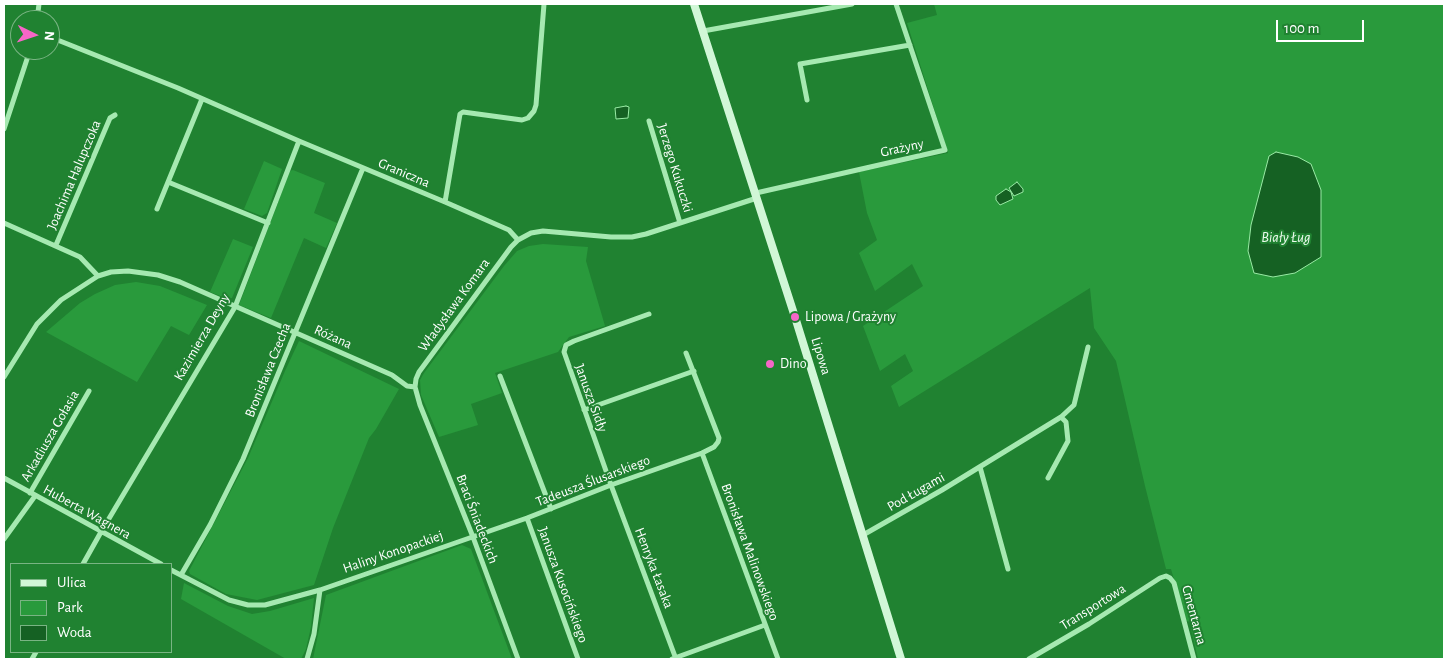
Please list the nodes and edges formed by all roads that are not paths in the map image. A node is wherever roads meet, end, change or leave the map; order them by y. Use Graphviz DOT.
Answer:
graph roads {
  1 [pos="544,4"];
  2 [pos="694,4"];
  3 [pos="852,4"];
  4 [pos="896,4"];
  5 [pos="703,32"];
  6 [pos="60,41"];
  7 [pos="910,45"];
  8 [pos="27,60"];
  9 [pos="202,99"];
  10 [pos="807,100"];
  11 [pos="115,115"];
  12 [pos="649,121"];
  13 [pos="4,129"];
  14 [pos="299,141"];
  15 [pos="363,168"];
  16 [pos="168,182"];
  17 [pos="757,196"];
  18 [pos="445,202"];
  19 [pos="157,209"];
  20 [pos="4,223"];
  21 [pos="268,223"];
  22 [pos="680,223"];
  23 [pos="518,240"];
  24 [pos="56,245"];
  25 [pos="98,276"];
  26 [pos="235,307"];
  27 [pos="649,314"];
  28 [pos="295,333"];
  29 [pos="1088,347"];
  30 [pos="686,353"];
  31 [pos="694,371"];
  32 [pos="500,376"];
  33 [pos="4,377"];
  34 [pos="415,387"];
  35 [pos="89,391"];
  36 [pos="584,410"];
  37 [pos="1061,417"];
  38 [pos="702,453"];
  39 [pos="980,467"];
  40 [pos="4,478"];
  41 [pos="1048,478"];
  42 [pos="611,485"];
  43 [pos="30,493"];
  44 [pos="35,496"];
  45 [pos="551,510"];
  46 [pos="527,518"];
  47 [pos="101,532"];
  48 [pos="863,535"];
  49 [pos="473,537"];
  50 [pos="4,539"];
  51 [pos="84,563"];
  52 [pos="159,563"];
  53 [pos="1008,569"];
  54 [pos="172,571"];
  55 [pos="181,576"];
  56 [pos="1170,578"];
  57 [pos="320,590"];
  58 [pos="765,625"];
  59 [pos="307,659"];
  60 [pos="518,659"];
  61 [pos="578,659"];
  62 [pos="674,659"];
  63 [pos="778,659"];
  64 [pos="901,659"];
  65 [pos="1029,659"];
  66 [pos="1194,659"];
  1 -- 18 [label="street"];
  2 -- 5 [label="main road, Lipowa"];
  3 -- 5 [label="street"];
  4 -- 7 [label="street, Grażyny"];
  5 -- 17 [label="main road, Lipowa"];
  6 -- 9 [label="street, Graniczna"];
  7 -- 10 [label="street"];
  7 -- 17 [label="street, Grażyny"];
  8 -- 13 [label="street"];
  9 -- 14 [label="street, Graniczna"];
  9 -- 16 [label="street"];
  11 -- 24 [label="street, Joachima Halupczoka"];
  12 -- 22 [label="street, Jerzego Kukuczki"];
  14 -- 15 [label="street, Graniczna"];
  14 -- 21 [label="street, Kazimierza Deyny"];
  15 -- 18 [label="street, Graniczna"];
  15 -- 28 [label="street, Bronisława Czecha"];
  16 -- 19 [label="street"];
  16 -- 21 [label="street"];
  17 -- 22 [label="street"];
  17 -- 48 [label="main road, Lipowa"];
  18 -- 23 [label="street, Graniczna"];
  20 -- 24 [label="street"];
  21 -- 26 [label="street, Kazimierza Deyny"];
  22 -- 23 [label="street"];
  23 -- 34 [label="street, Władysława Komara"];
  24 -- 25 [label="street"];
  25 -- 26 [label="street, Różana"];
  25 -- 33 [label="street, Różana"];
  26 -- 28 [label="street, Różana"];
  26 -- 47 [label="street, Kazimierza Deyny"];
  27 -- 36 [label="street, Janusza Sidły"];
  28 -- 34 [label="street, Różana"];
  28 -- 55 [label="street, Bronisława Czecha"];
  29 -- 37 [label="street, Pod Ługami"];
  30 -- 31 [label="street"];
  31 -- 36 [label="street"];
  31 -- 38 [label="street, Tadeusza Ślusarskiego"];
  32 -- 45 [label="street"];
  34 -- 49 [label="street, Braci Śniadeckich"];
  35 -- 43 [label="street, Arkadiusza Gołasia"];
  36 -- 42 [label="street, Janusza Sidły"];
  37 -- 39 [label="street, Pod Ługami"];
  37 -- 41 [label="street"];
  38 -- 42 [label="street, Tadeusza Ślusarskiego"];
  38 -- 58 [label="street, Bronisława Malinowskiego"];
  39 -- 48 [label="street, Pod Ługami"];
  39 -- 53 [label="street"];
  40 -- 43 [label="street, Huberta Wagnera"];
  42 -- 45 [label="street, Tadeusza Ślusarskiego"];
  42 -- 62 [label="street, Henryka Łasaka"];
  43 -- 44 [label="street, Huberta Wagnera"];
  44 -- 47 [label="street, Huberta Wagnera"];
  44 -- 50 [label="street"];
  45 -- 46 [label="street, Tadeusza Ślusarskiego"];
  46 -- 49 [label="street, Tadeusza Ślusarskiego"];
  46 -- 61 [label="street, Janusza Kusocińskiego"];
  47 -- 51 [label="street, Kazimierza Deyny"];
  47 -- 52 [label="street, Huberta Wagnera"];
  48 -- 64 [label="main road, Lipowa"];
  49 -- 57 [label="street, Haliny Konopackiej"];
  49 -- 60 [label="street, Braci Śniadeckich"];
  54 -- 55 [label="street"];
  55 -- 57 [label="street"];
  56 -- 65 [label="street, Transportowa"];
  56 -- 66 [label="street, Cmentarna"];
  57 -- 59 [label="street"];
  58 -- 62 [label="street"];
  58 -- 63 [label="street, Bronisława Malinowskiego"];
}
